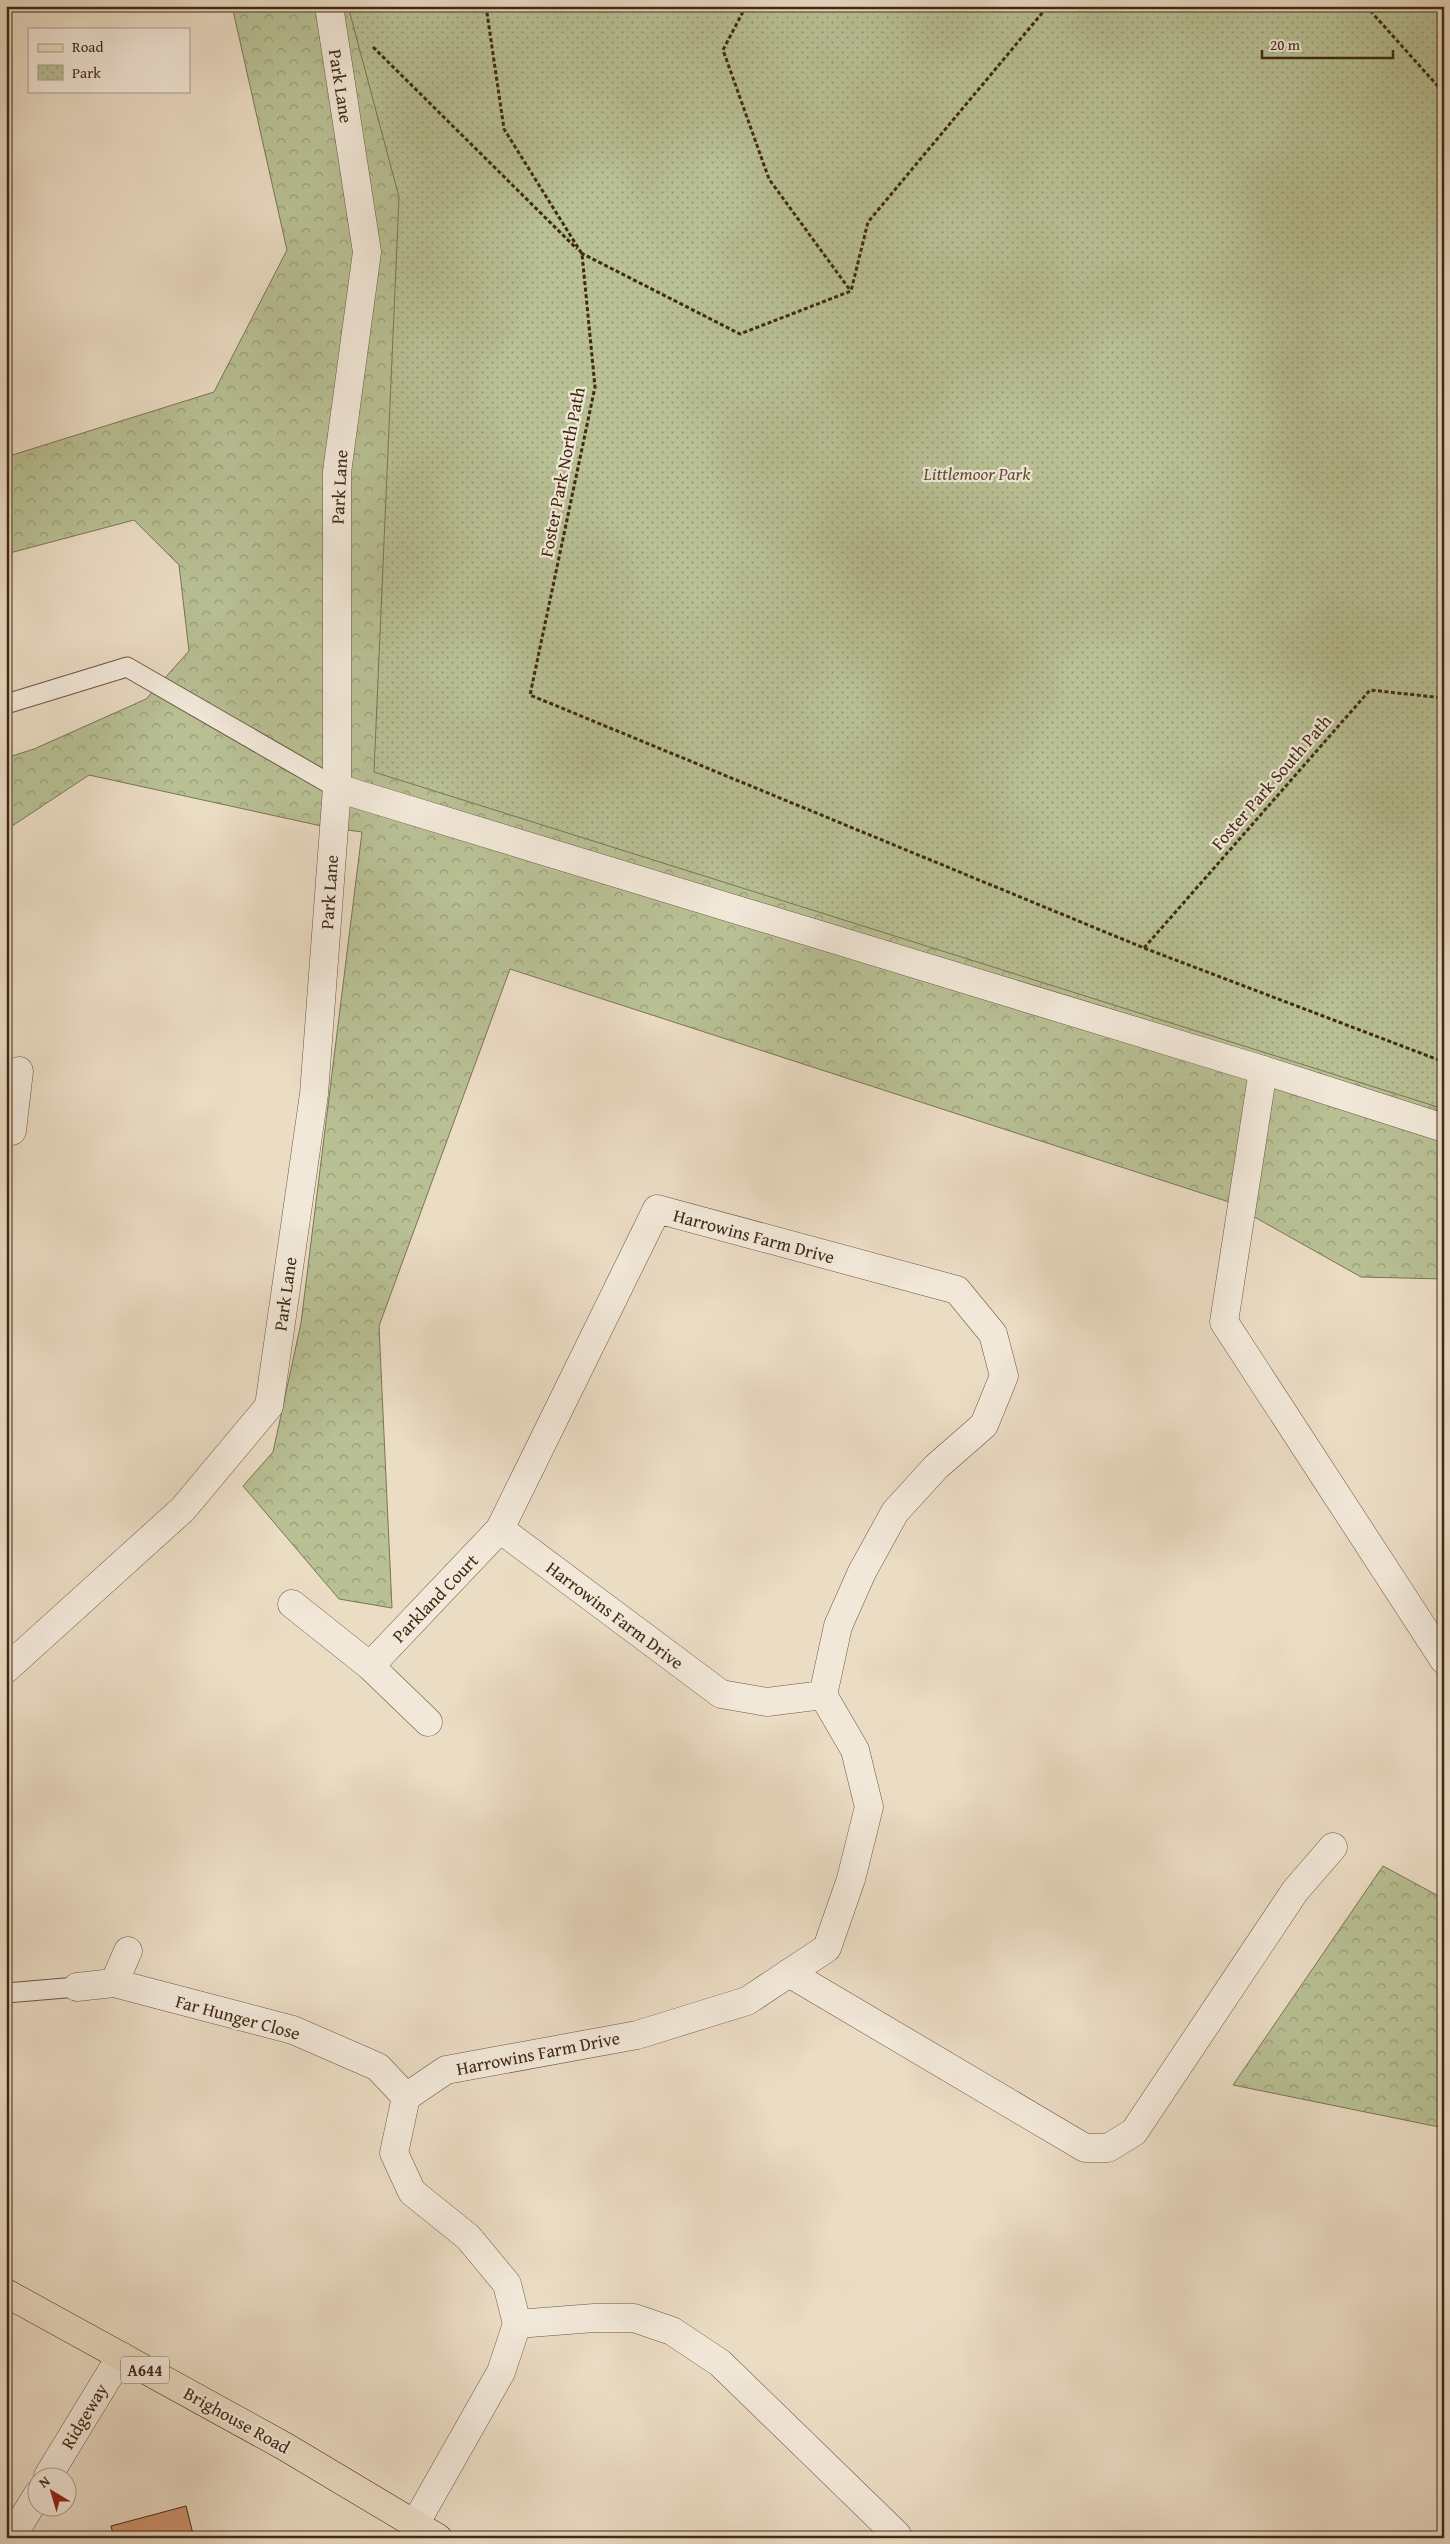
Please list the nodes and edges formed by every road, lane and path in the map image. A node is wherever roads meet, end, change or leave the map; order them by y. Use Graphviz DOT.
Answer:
graph roads {
  1 [pos="329,6"];
  2 [pos="486,6"];
  3 [pos="746,6"];
  4 [pos="1048,6"];
  5 [pos="1366,6"];
  6 [pos="367,41"];
  7 [pos="1444,93"];
  8 [pos="582,254"];
  9 [pos="851,291"];
  10 [pos="1444,698"];
  11 [pos="6,704"];
  12 [pos="337,788"];
  13 [pos="1144,948"];
  14 [pos="1444,1062"];
  15 [pos="1263,1070"];
  16 [pos="19,1071"];
  17 [pos="1444,1128"];
  18 [pos="6,1132"];
  19 [pos="500,1529"];
  20 [pos="292,1604"];
  21 [pos="1444,1660"];
  22 [pos="370,1666"];
  23 [pos="6,1669"];
  24 [pos="823,1695"];
  25 [pos="428,1722"];
  26 [pos="1333,1847"];
  27 [pos="128,1951"];
  28 [pos="789,1974"];
  29 [pos="114,1983"];
  30 [pos="77,1987"];
  31 [pos="6,1993"];
  32 [pos="406,2097"];
  33 [pos="6,2294"];
  34 [pos="517,2324"];
  35 [pos="121,2356"];
  36 [pos="54,2466"];
  37 [pos="28,2510"];
  38 [pos="415,2524"];
  39 [pos="897,2535"];
  40 [pos="11,2538"];
  41 [pos="438,2538"];
  1 -- 12 [label="street, Park Lane"];
  2 -- 8 [label="path, Foster Park North Path"];
  3 -- 9 [label="path"];
  4 -- 9 [label="path"];
  5 -- 7 [label="path"];
  6 -- 8 [label="path"];
  8 -- 9 [label="path"];
  8 -- 13 [label="path, Foster Park North Path"];
  10 -- 13 [label="path, Foster Park South Path"];
  11 -- 12 [label="lane"];
  12 -- 15 [label="street"];
  12 -- 23 [label="street, Park Lane"];
  13 -- 14 [label="path"];
  15 -- 17 [label="street"];
  15 -- 21 [label="street"];
  16 -- 18 [label="street"];
  19 -- 22 [label="street, Parkland Court"];
  19 -- 24 [label="street, Harrowins Farm Drive"];
  19 -- 24 [label="street, Harrowins Farm Drive"];
  20 -- 22 [label="street"];
  22 -- 25 [label="street"];
  24 -- 28 [label="street, Harrowins Farm Drive"];
  26 -- 28 [label="street"];
  27 -- 29 [label="street"];
  28 -- 32 [label="street, Harrowins Farm Drive"];
  29 -- 30 [label="street, Far Hunger Close"];
  29 -- 32 [label="street, Far Hunger Close"];
  30 -- 31 [label="lane"];
  32 -- 34 [label="street"];
  33 -- 35 [label="main road, Brighouse Road / A644"];
  34 -- 38 [label="street"];
  34 -- 39 [label="street"];
  35 -- 36 [label="street, Ridgeway"];
  35 -- 38 [label="main road, Brighouse Road / A644"];
  37 -- 40 [label="street"];
  38 -- 41 [label="main road, Brighouse Road / A644"];
}
